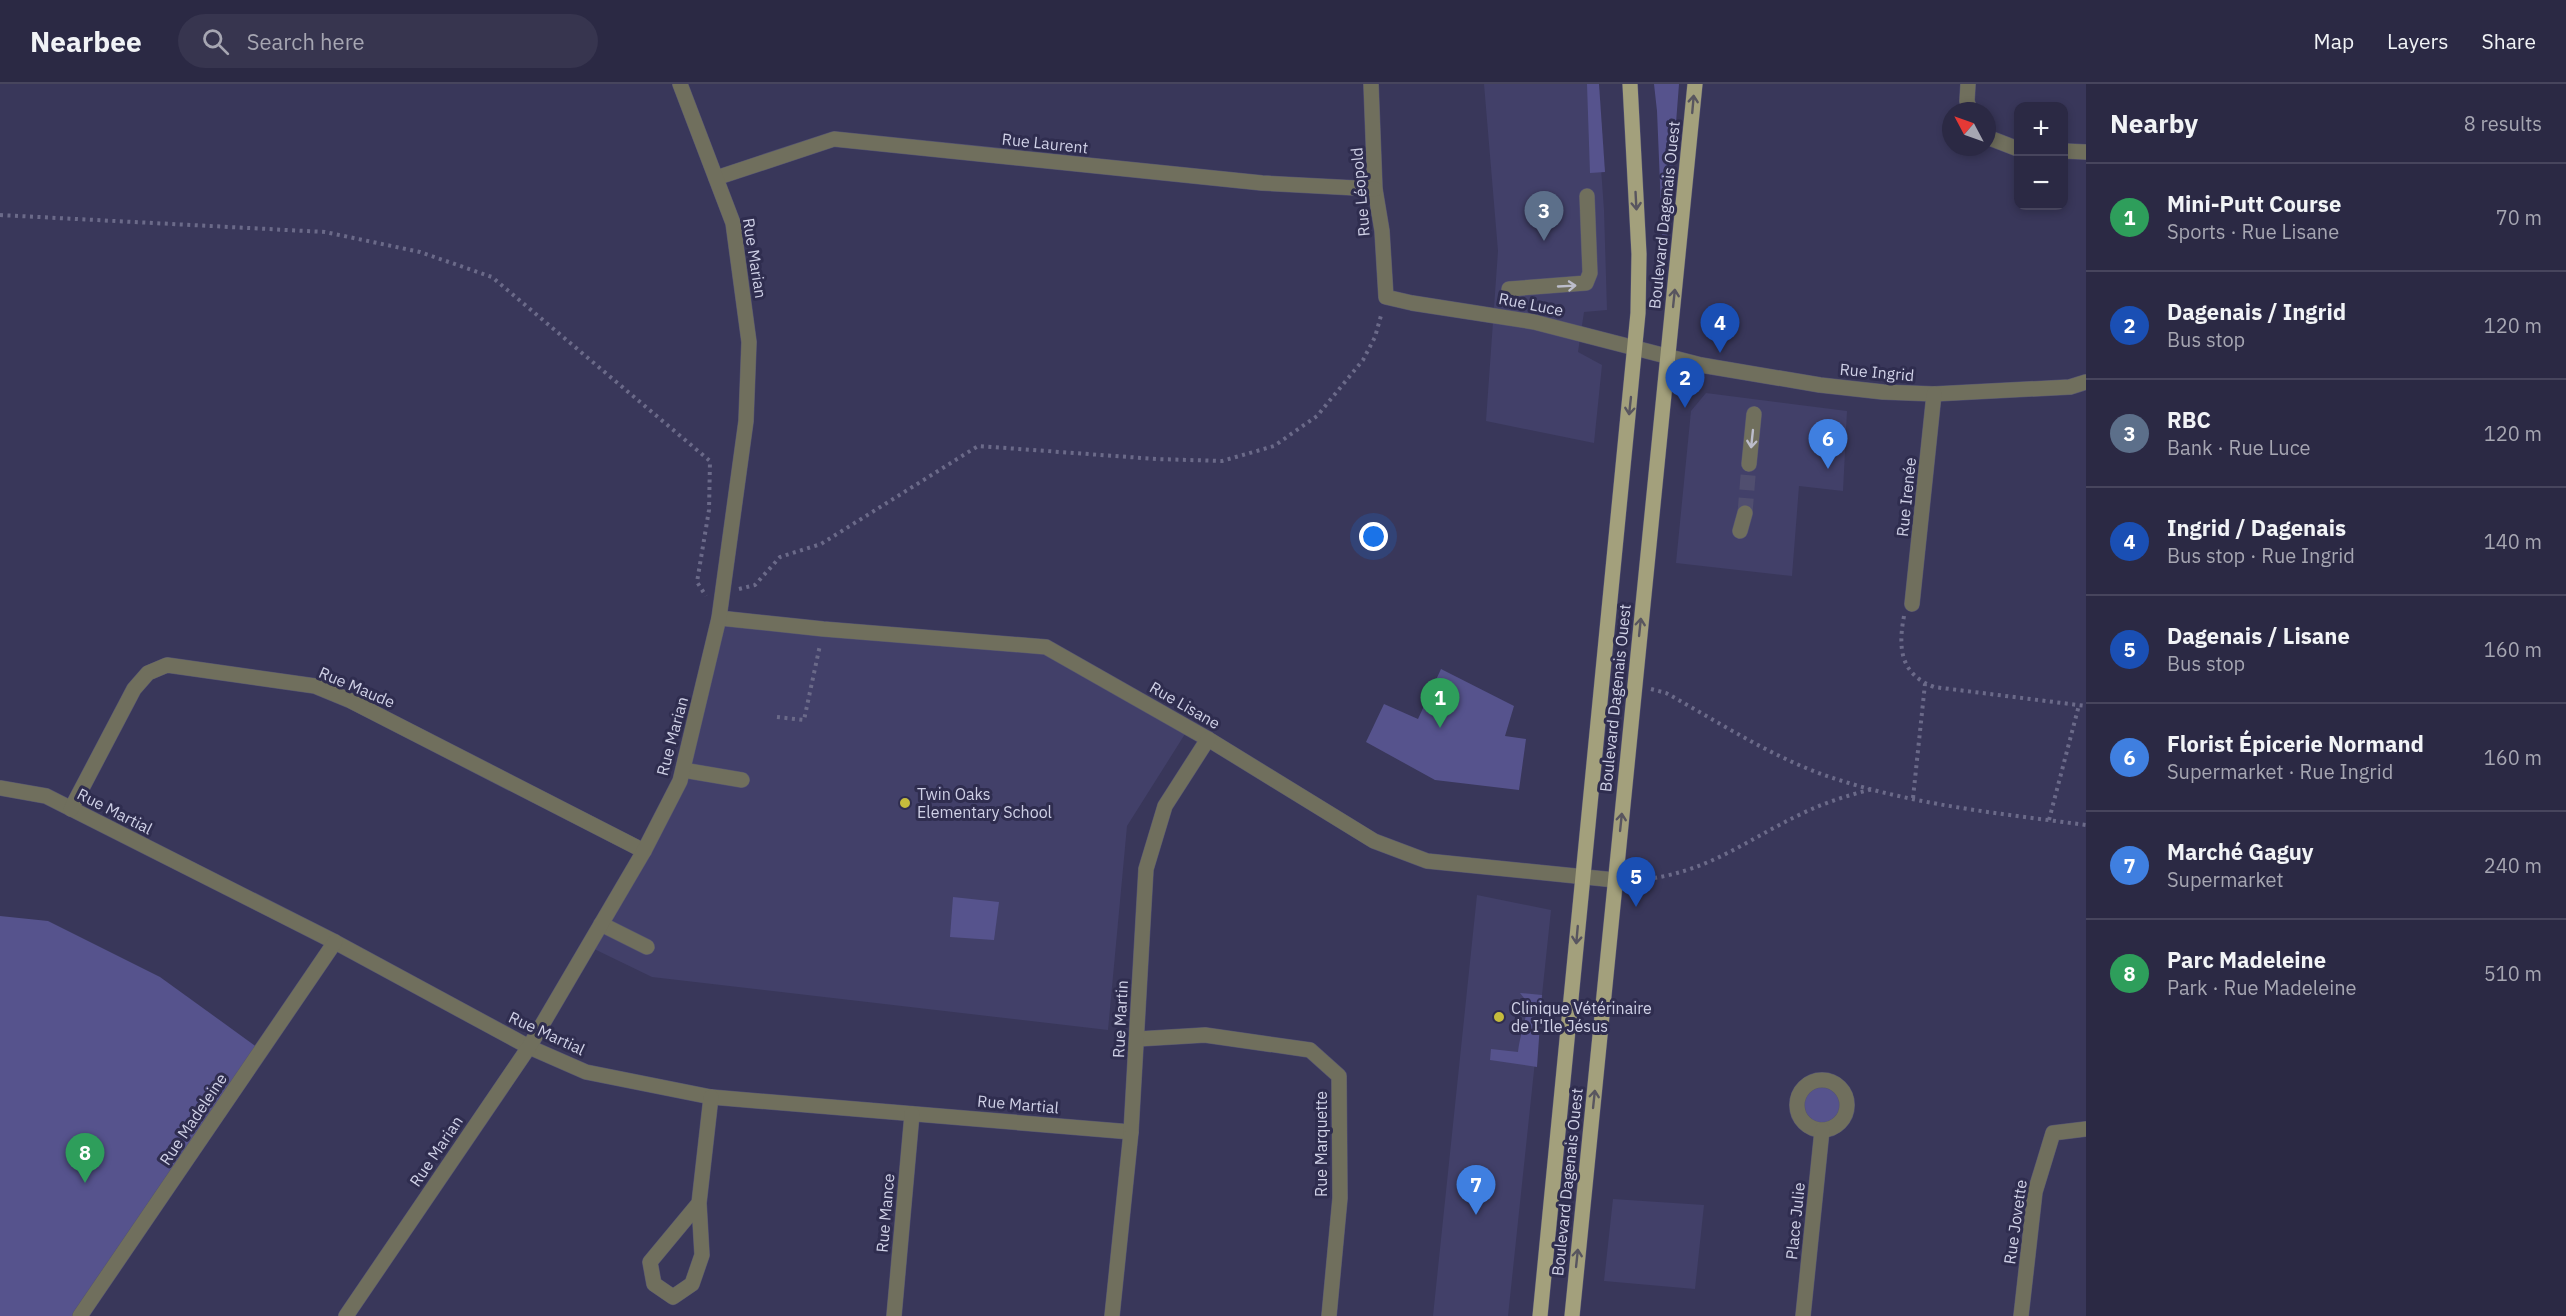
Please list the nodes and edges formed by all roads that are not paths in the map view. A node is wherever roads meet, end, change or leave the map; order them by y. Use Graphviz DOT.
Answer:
graph roads {
  1 [pos="680,84"];
  2 [pos="1371,84"];
  3 [pos="1630,84"];
  4 [pos="1695,84"];
  5 [pos="1968,84"];
  6 [pos="1967,102"];
  7 [pos="1996,140"];
  8 [pos="2014,146"];
  9 [pos="2068,151"];
  10 [pos="2086,152"];
  11 [pos="716,178"];
  12 [pos="1375,189"];
  13 [pos="1587,196"];
  14 [pos="1509,289"];
  15 [pos="1386,297"];
  16 [pos="1635,347"];
  17 [pos="1668,356"];
  18 [pos="2086,382"];
  19 [pos="1934,394"];
  20 [pos="1754,414"];
  21 [pos="1749,464"];
  22 [pos="1745,513"];
  23 [pos="1740,531"];
  24 [pos="1912,604"];
  25 [pos="719,618"];
  26 [pos="1208,739"];
  27 [pos="683,770"];
  28 [pos="742,780"];
  29 [pos="0,788"];
  30 [pos="71,809"];
  31 [pos="644,851"];
  32 [pos="1583,877"];
  33 [pos="1616,880"];
  34 [pos="601,924"];
  35 [pos="335,942"];
  36 [pos="647,947"];
  37 [pos="1138,1039"];
  38 [pos="529,1047"];
  39 [pos="711,1097"];
  40 [pos="912,1114"];
  41 [pos="2086,1129"];
  42 [pos="1822,1130"];
  43 [pos="1131,1132"];
  44 [pos="699,1203"];
  45 [pos="80,1316"];
  46 [pos="346,1316"];
  47 [pos="894,1316"];
  48 [pos="1112,1316"];
  49 [pos="1329,1316"];
  50 [pos="1540,1316"];
  51 [pos="1572,1316"];
  52 [pos="1803,1316"];
  53 [pos="2021,1316"];
  1 -- 11 [label="street, Rue Marian"];
  2 -- 12 [label="street, Rue Léopold"];
  3 -- 16 [label="main road, Boulevard Dagenais Ouest, one-way"];
  17 -- 4 [label="main road, Boulevard Dagenais Ouest, one-way"];
  5 -- 6 [label="street"];
  7 -- 8 [label="street"];
  9 -- 10 [label="street"];
  11 -- 12 [label="street, Rue Laurent"];
  11 -- 25 [label="street, Rue Marian"];
  12 -- 15 [label="street, Rue Léopold"];
  14 -- 13 [label="street, one-way"];
  15 -- 16 [label="street, Rue Luce"];
  16 -- 17 [label="street, Rue Luce"];
  16 -- 32 [label="main road, Boulevard Dagenais Ouest, one-way"];
  17 -- 19 [label="street, Rue Ingrid"];
  33 -- 17 [label="main road, Boulevard Dagenais Ouest, one-way"];
  18 -- 19 [label="street, Rue Ingrid"];
  19 -- 24 [label="street, Rue Irenée"];
  20 -- 21 [label="street, one-way"];
  22 -- 23 [label="street"];
  25 -- 26 [label="street, Rue Lisane"];
  25 -- 27 [label="street, Rue Marian"];
  26 -- 32 [label="street, Rue Lisane"];
  26 -- 37 [label="street, Rue Martin"];
  27 -- 28 [label="street"];
  27 -- 31 [label="street, Rue Marian"];
  29 -- 30 [label="street, Rue Martial"];
  30 -- 31 [label="street, Rue Maude"];
  30 -- 35 [label="street, Rue Martial"];
  31 -- 34 [label="street, Rue Marian"];
  32 -- 33 [label="street, Rue Lisane"];
  32 -- 50 [label="main road, Boulevard Dagenais Ouest, one-way"];
  51 -- 33 [label="main road, Boulevard Dagenais Ouest, one-way"];
  34 -- 36 [label="street"];
  34 -- 38 [label="street, Rue Marian"];
  35 -- 38 [label="street, Rue Martial"];
  35 -- 45 [label="street, Rue Madeleine"];
  37 -- 43 [label="street, Rue Martin"];
  37 -- 49 [label="street, Rue Marquette"];
  38 -- 39 [label="street, Rue Martial"];
  38 -- 46 [label="street, Rue Marian"];
  39 -- 40 [label="street, Rue Martial"];
  39 -- 44 [label="street"];
  40 -- 43 [label="street, Rue Martial"];
  40 -- 47 [label="street, Rue Mance"];
  41 -- 53 [label="street, Rue Jovette"];
  42 -- 52 [label="street, Place Julie"];
  43 -- 48 [label="street, Rue Martin"];
  44 -- 44 [label="street"];
}
